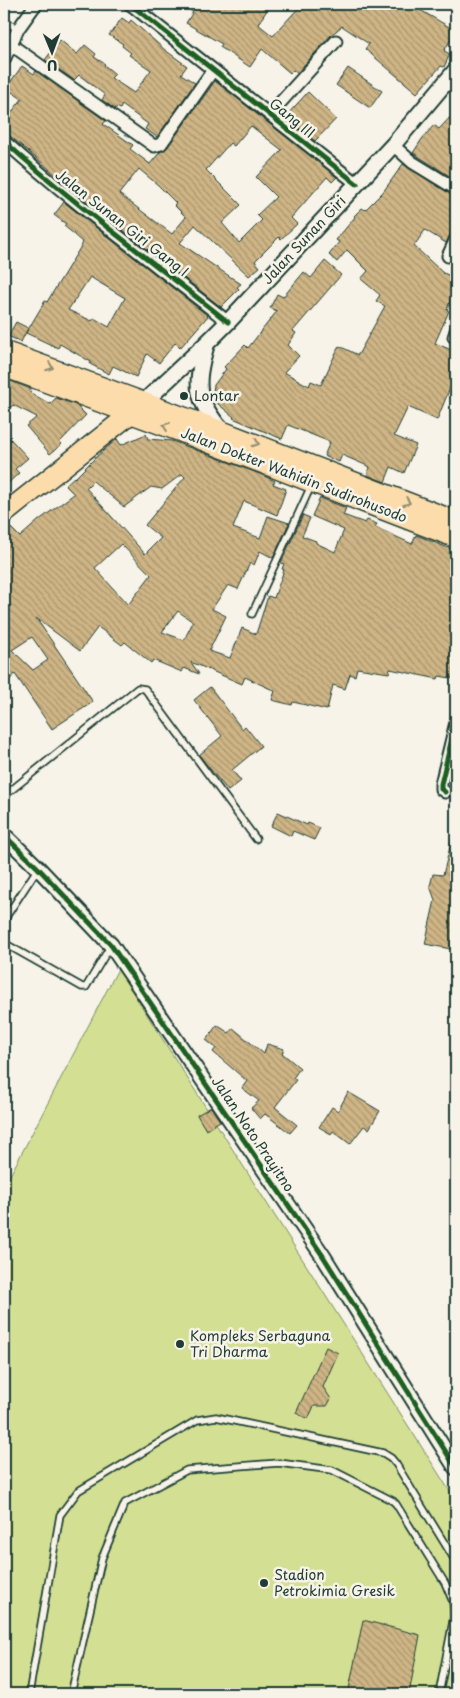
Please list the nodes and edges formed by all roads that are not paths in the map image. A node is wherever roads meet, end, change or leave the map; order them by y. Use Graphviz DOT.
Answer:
graph roads {
  1 [pos="36,4"];
  2 [pos="130,4"];
  3 [pos="4,21"];
  4 [pos="18,29"];
  5 [pos="336,41"];
  6 [pos="10,44"];
  7 [pos="4,60"];
  8 [pos="214,70"];
  9 [pos="456,70"];
  10 [pos="270,114"];
  11 [pos="4,140"];
  12 [pos="393,145"];
  13 [pos="357,184"];
  14 [pos="456,189"];
  15 [pos="456,239"];
  16 [pos="448,256"];
  17 [pos="228,322"];
  18 [pos="206,344"];
  19 [pos="4,351"];
  20 [pos="4,367"];
  21 [pos="138,408"];
  22 [pos="222,431"];
  23 [pos="312,482"];
  24 [pos="4,514"];
  25 [pos="456,521"];
  26 [pos="456,538"];
  27 [pos="252,614"];
  28 [pos="456,722"];
  29 [pos="445,792"];
  30 [pos="4,796"];
  31 [pos="4,835"];
  32 [pos="256,839"];
  33 [pos="38,868"];
  34 [pos="4,920"];
  35 [pos="4,943"];
  36 [pos="111,946"];
  37 [pos="456,1468"];
  38 [pos="456,1562"];
  39 [pos="29,1694"];
  40 [pos="72,1694"];
  41 [pos="439,1694"];
  1 -- 4 [label="street"];
  2 -- 8 [label="street, Gang III"];
  3 -- 4 [label="lane"];
  4 -- 6 [label="street"];
  5 -- 10 [label="street"];
  6 -- 7 [label="street"];
  6 -- 8 [label="street"];
  8 -- 10 [label="street, Gang III"];
  9 -- 12 [label="main road, Jalan Sunan Giri"];
  10 -- 13 [label="street, Gang III"];
  11 -- 17 [label="street, Jalan Sunan Giri Gang I"];
  12 -- 13 [label="main road, Jalan Sunan Giri"];
  12 -- 14 [label="street"];
  13 -- 17 [label="main road, Jalan Sunan Giri"];
  15 -- 16 [label="street"];
  17 -- 18 [label="main road, Jalan Sunan Giri"];
  18 -- 21 [label="main road, Jalan Sunan Giri"];
  18 -- 22 [label="main road"];
  19 -- 21 [label="highway, one-way"];
  20 -- 21 [label="highway"];
  21 -- 22 [label="highway, Jalan Dokter Wahidin Sudirohusodo"];
  23 -- 21 [label="highway, Jalan Dokter Wahidin Sudirohusodo, one-way"];
  21 -- 24 [label="highway"];
  22 -- 25 [label="highway, Jalan Dokter Wahidin Sudirohusodo, one-way"];
  23 -- 26 [label="highway, Jalan Dokter Wahidin Sudirohusodo"];
  23 -- 27 [label="lane"];
  28 -- 29 [label="street"];
  30 -- 32 [label="lane"];
  31 -- 33 [label="street, Jalan Noto Prayitno"];
  33 -- 34 [label="lane"];
  33 -- 36 [label="street, Jalan Noto Prayitno"];
  35 -- 36 [label="lane"];
  36 -- 37 [label="street, Jalan Noto Prayitno"];
  38 -- 39 [label="lane"];
  40 -- 41 [label="lane"];
}
